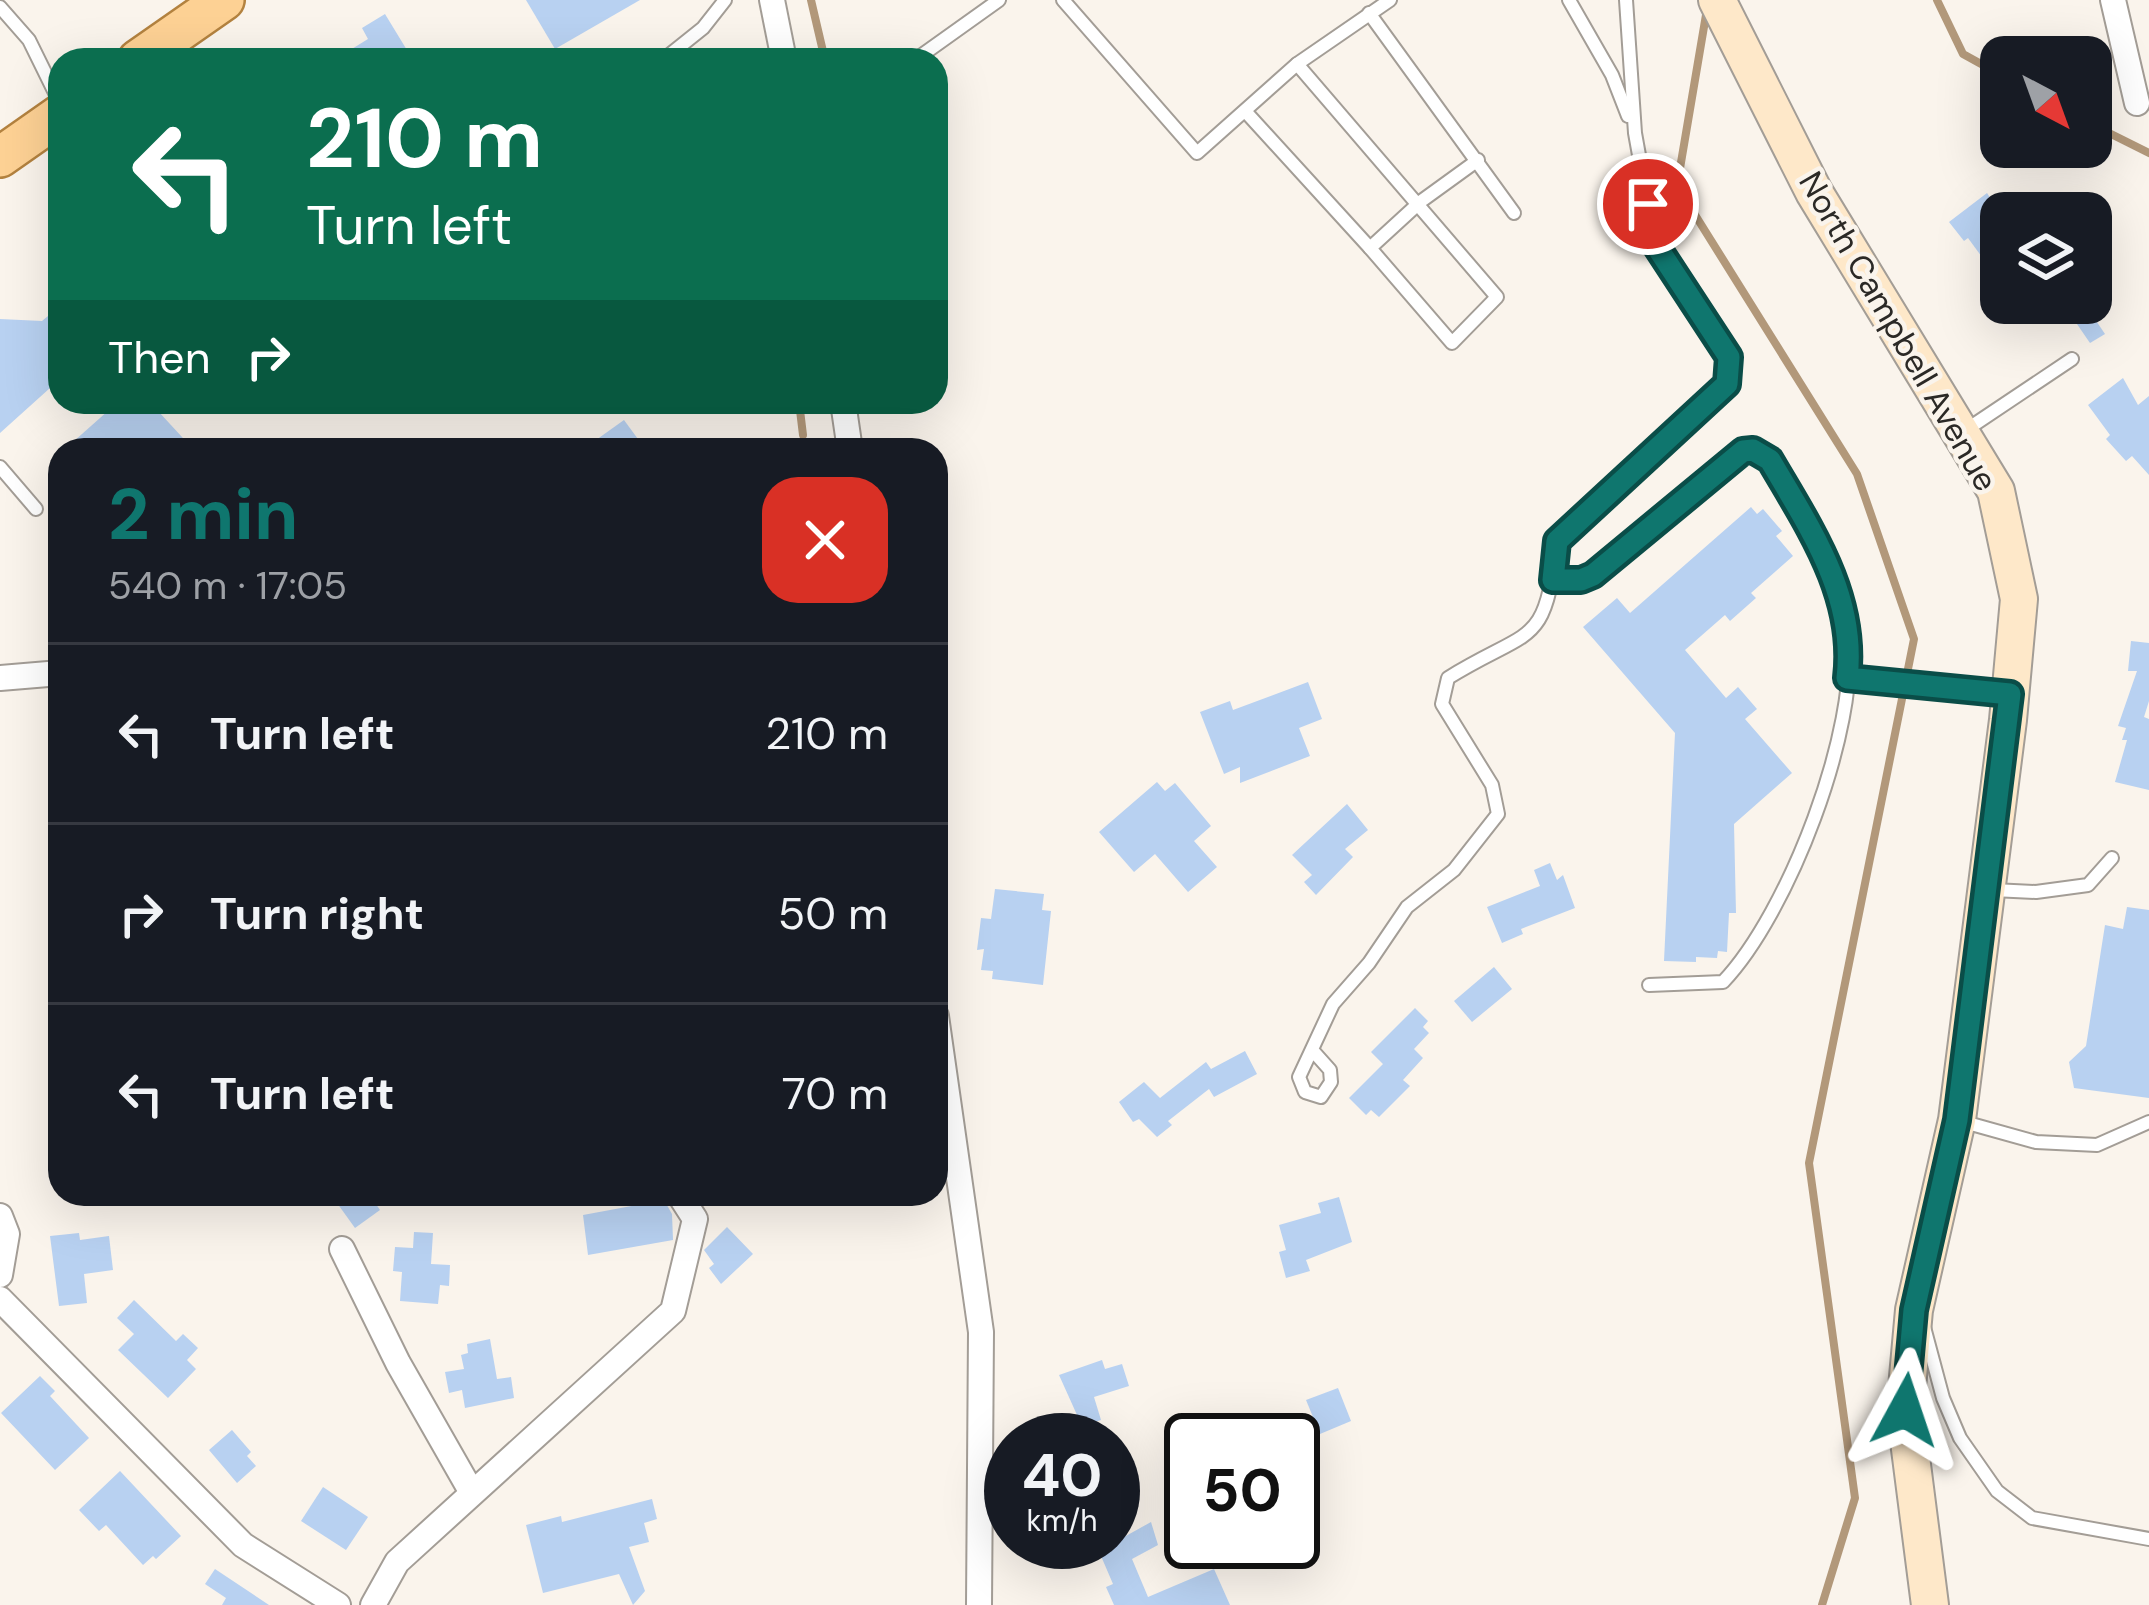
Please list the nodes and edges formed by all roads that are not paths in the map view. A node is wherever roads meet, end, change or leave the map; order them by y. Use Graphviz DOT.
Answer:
graph roads {
  1 [pos="224,0"];
  2 [pos="725,0"];
  3 [pos="772,0"];
  4 [pos="999,0"];
  5 [pos="1063,0"];
  6 [pos="1390,0"];
  7 [pos="1569,0"];
  8 [pos="1626,0"];
  9 [pos="1717,0"];
  10 [pos="2113,0"];
  11 [pos="0,7"];
  12 [pos="1369,13"];
  13 [pos="155,48"];
  14 [pos="678,48"];
  15 [pos="782,48"];
  16 [pos="932,48"];
  17 [pos="1298,64"];
  18 [pos="48,79"];
  19 [pos="2137,103"];
  20 [pos="1245,111"];
  21 [pos="48,123"];
  22 [pos="1635,133"];
  23 [pos="0,157"];
  24 [pos="1478,160"];
  25 [pos="1418,204"];
  26 [pos="1514,213"];
  27 [pos="1370,248"];
  28 [pos="2072,359"];
  29 [pos="1961,434"];
  30 [pos="0,467"];
  31 [pos="36,509"];
  32 [pos="1553,580"];
  33 [pos="48,674"];
  34 [pos="0,678"];
  35 [pos="1847,678"];
  36 [pos="2010,694"];
  37 [pos="2112,858"];
  38 [pos="1986,890"];
  39 [pos="1649,986"];
  40 [pos="1312,1051"];
  41 [pos="948,1100"];
  42 [pos="1957,1120"];
  43 [pos="2149,1122"];
  44 [pos="687,1206"];
  45 [pos="0,1216"];
  46 [pos="342,1250"];
  47 [pos="0,1275"];
  48 [pos="0,1299"];
  49 [pos="1914,1310"];
  50 [pos="471,1491"];
  51 [pos="2149,1539"];
  52 [pos="338,1605"];
  53 [pos="373,1605"];
  54 [pos="979,1605"];
  55 [pos="1930,1605"];
  1 -- 13 [label="main road"];
  2 -- 14 [label="lane"];
  3 -- 15 [label="street"];
  4 -- 16 [label="lane"];
  5 -- 20 [label="lane"];
  6 -- 12 [label="lane"];
  7 -- 22 [label="lane"];
  8 -- 22 [label="lane"];
  9 -- 29 [label="main road, North Campbell Avenue"];
  10 -- 19 [label="street"];
  11 -- 18 [label="lane"];
  12 -- 17 [label="lane"];
  12 -- 24 [label="lane"];
  17 -- 20 [label="lane"];
  17 -- 25 [label="lane"];
  20 -- 27 [label="lane"];
  21 -- 23 [label="main road"];
  22 -- 32 [label="lane"];
  24 -- 25 [label="lane"];
  24 -- 26 [label="lane"];
  25 -- 27 [label="lane"];
  25 -- 27 [label="lane"];
  28 -- 29 [label="lane"];
  29 -- 36 [label="main road, North Campbell Avenue"];
  30 -- 31 [label="lane"];
  32 -- 35 [label="lane"];
  32 -- 40 [label="lane"];
  33 -- 34 [label="street"];
  35 -- 36 [label="lane"];
  35 -- 39 [label="lane"];
  36 -- 38 [label="main road, North Campbell Avenue"];
  37 -- 38 [label="lane"];
  38 -- 42 [label="main road, North Campbell Avenue"];
  41 -- 54 [label="street"];
  42 -- 43 [label="lane"];
  42 -- 49 [label="main road, North Campbell Avenue"];
  44 -- 50 [label="street"];
  45 -- 47 [label="street"];
  46 -- 50 [label="street"];
  48 -- 52 [label="street"];
  49 -- 51 [label="lane"];
  49 -- 55 [label="main road, North Campbell Avenue"];
  50 -- 53 [label="street"];
}
